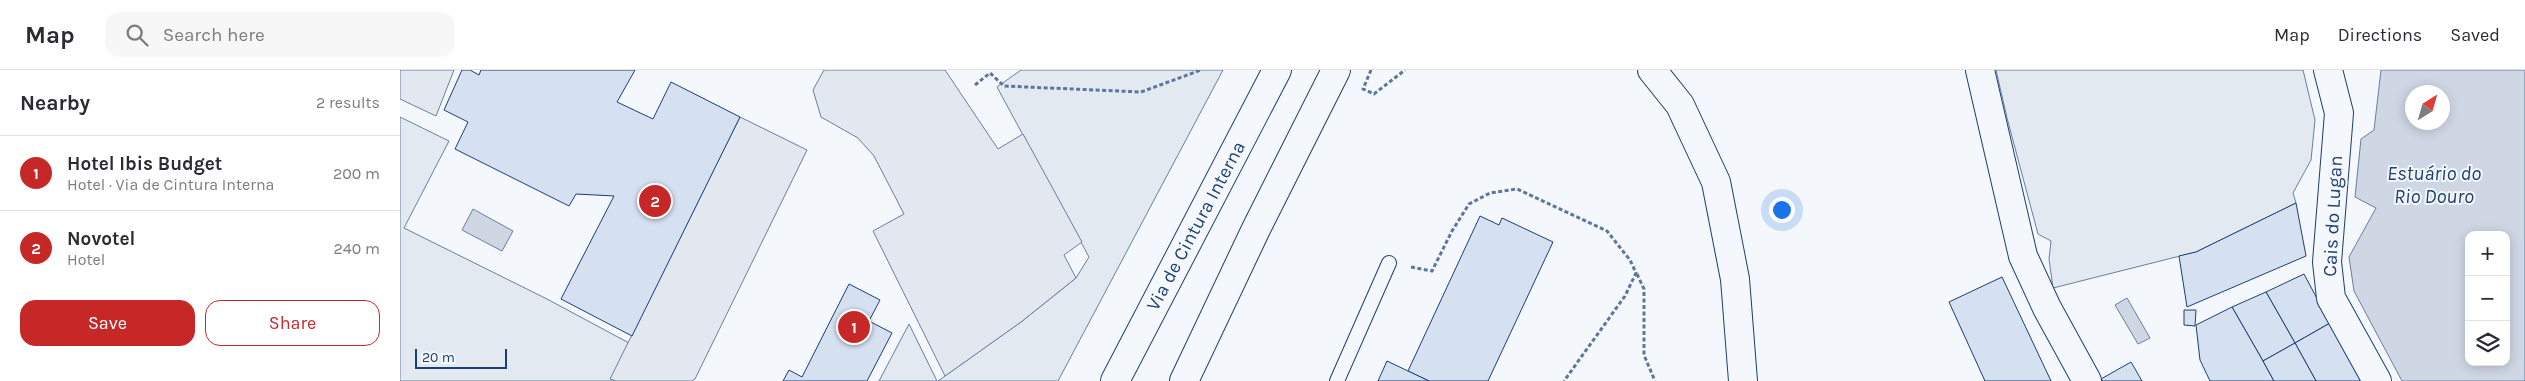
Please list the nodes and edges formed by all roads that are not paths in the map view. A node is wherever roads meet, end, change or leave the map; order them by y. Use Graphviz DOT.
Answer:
graph roads {
  1 [pos="1277,70"];
  2 [pos="1336,70"];
  3 [pos="1652,70"];
  4 [pos="1980,70"];
  5 [pos="2328,70"];
  6 [pos="1389,263"];
  7 [pos="1115,377"];
  8 [pos="1184,381"];
  9 [pos="1337,381"];
  10 [pos="1743,381"];
  11 [pos="2087,381"];
  12 [pos="2377,381"];
  1 -- 7 [label="main road, Via de Cintura Interna"];
  2 -- 8 [label="main road"];
  3 -- 10 [label="main road"];
  4 -- 11 [label="main road"];
  5 -- 12 [label="main road, Cais do Lugan"];
  6 -- 9 [label="lane"];
}
